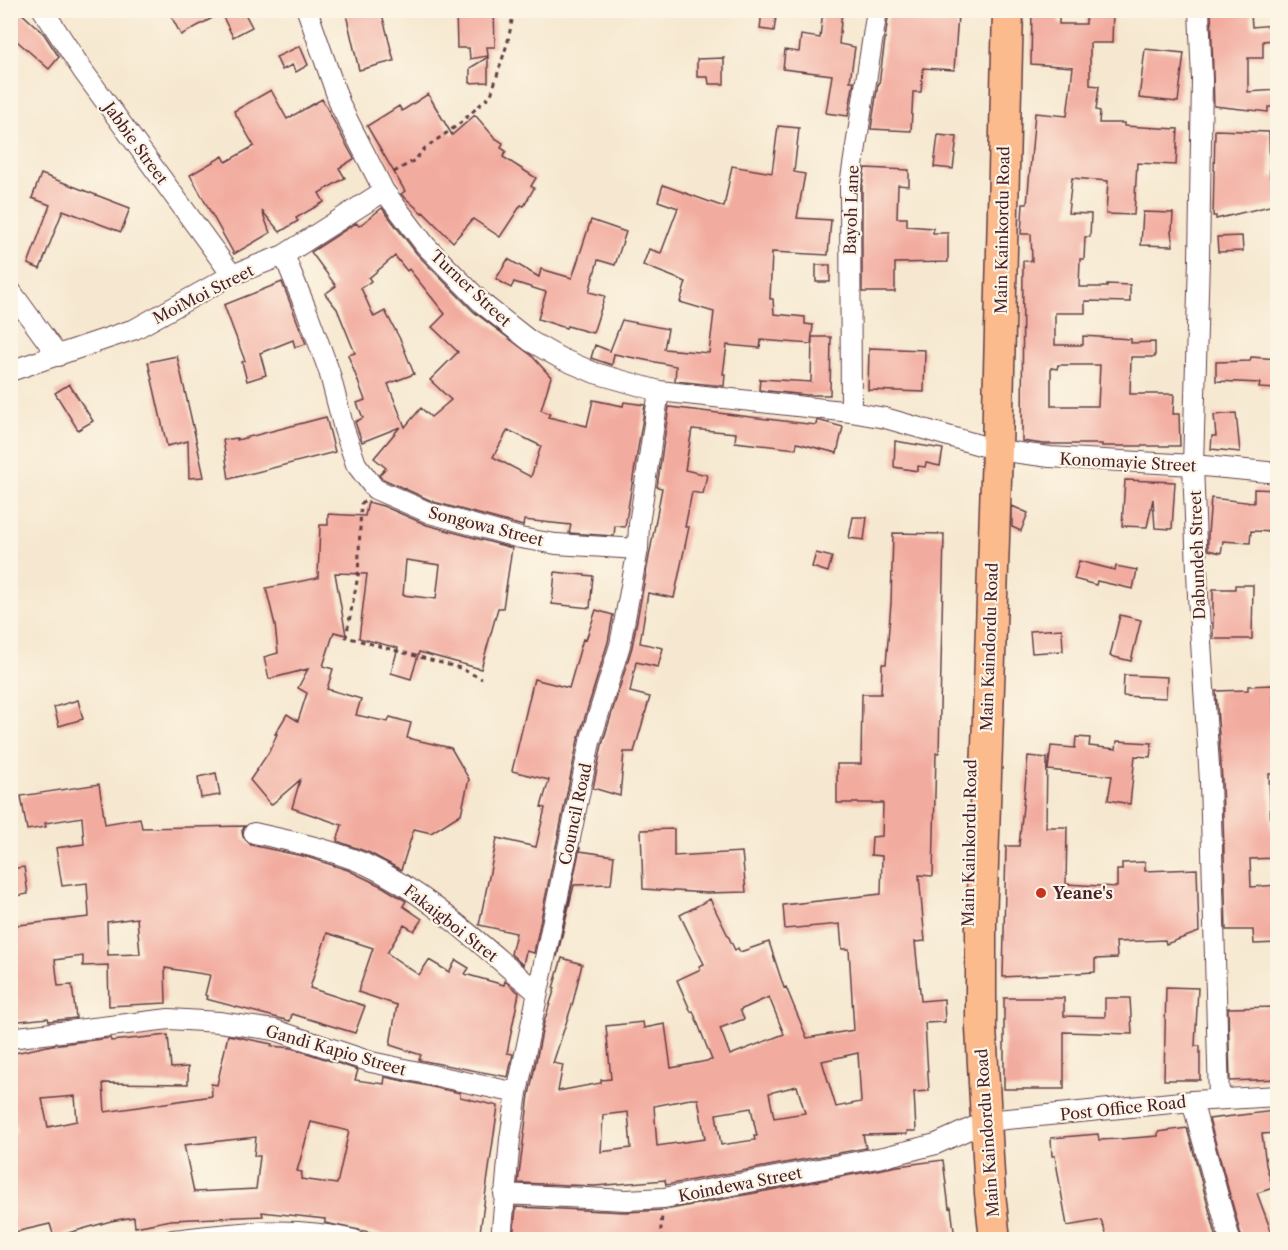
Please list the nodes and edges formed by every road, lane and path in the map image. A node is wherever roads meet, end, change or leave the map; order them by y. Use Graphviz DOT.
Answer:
graph roads {
  1 [pos="42,10"];
  2 [pos="307,10"];
  3 [pos="514,10"];
  4 [pos="877,10"];
  5 [pos="988,10"];
  6 [pos="1008,10"];
  7 [pos="1199,10"];
  8 [pos="382,185"];
  9 [pos="284,255"];
  10 [pos="232,275"];
  11 [pos="10,290"];
  12 [pos="58,356"];
  13 [pos="10,371"];
  14 [pos="659,391"];
  15 [pos="851,412"];
  16 [pos="988,448"];
  17 [pos="1193,465"];
  18 [pos="1278,473"];
  19 [pos="375,489"];
  20 [pos="638,549"];
  21 [pos="482,679"];
  22 [pos="254,833"];
  23 [pos="538,993"];
  24 [pos="10,1038"];
  25 [pos="518,1093"];
  26 [pos="1278,1096"];
  27 [pos="1219,1099"];
  28 [pos="1192,1101"];
  29 [pos="979,1125"];
  30 [pos="504,1194"];
  31 [pos="664,1198"];
  32 [pos="173,1239"];
  33 [pos="180,1239"];
  34 [pos="354,1239"];
  35 [pos="501,1239"];
  36 [pos="660,1239"];
  37 [pos="981,1239"];
  38 [pos="995,1239"];
  39 [pos="1230,1239"];
  1 -- 10 [label="street, Jabbie Street"];
  2 -- 8 [label="street, Turner Street"];
  3 -- 8 [label="path"];
  4 -- 15 [label="street, Bayoh Lane"];
  5 -- 16 [label="main road"];
  6 -- 16 [label="main road, Main Kainkordu Road"];
  7 -- 17 [label="street, Dabundeh Street"];
  8 -- 9 [label="street, MoiMoi Street"];
  8 -- 14 [label="street, Turner Street"];
  9 -- 10 [label="street, MoiMoi Street"];
  9 -- 19 [label="street, Songowa Street"];
  10 -- 12 [label="street, MoiMoi Street"];
  11 -- 12 [label="street"];
  12 -- 13 [label="street, MoiMoi Street"];
  14 -- 15 [label="street, Turner Street"];
  14 -- 20 [label="street, Council Road"];
  15 -- 16 [label="street, Turner Street"];
  16 -- 17 [label="street, Konomayie Street"];
  16 -- 29 [label="main road, Main Kaindordu Road"];
  17 -- 18 [label="street, Konomayie Street"];
  17 -- 27 [label="street, Dabundeh Street"];
  19 -- 20 [label="street, Songowa Street"];
  19 -- 21 [label="path"];
  20 -- 23 [label="street, Council Road"];
  22 -- 23 [label="street, Fakaigboi Stret"];
  23 -- 25 [label="street, Council Road"];
  24 -- 25 [label="street, Gandi Kapio Street"];
  25 -- 30 [label="street, Council Road"];
  26 -- 27 [label="street, Post Office Road"];
  27 -- 28 [label="street, Post Office Road"];
  28 -- 29 [label="street, Post Office Road"];
  28 -- 39 [label="street"];
  29 -- 31 [label="street, Koindewa Street"];
  29 -- 37 [label="main road"];
  29 -- 38 [label="main road, Main Kaindordu Road"];
  30 -- 31 [label="street, Koindewa Street"];
  30 -- 35 [label="street, Council Road"];
  31 -- 36 [label="path"];
  32 -- 33 [label="street"];
  33 -- 34 [label="street"];
}
